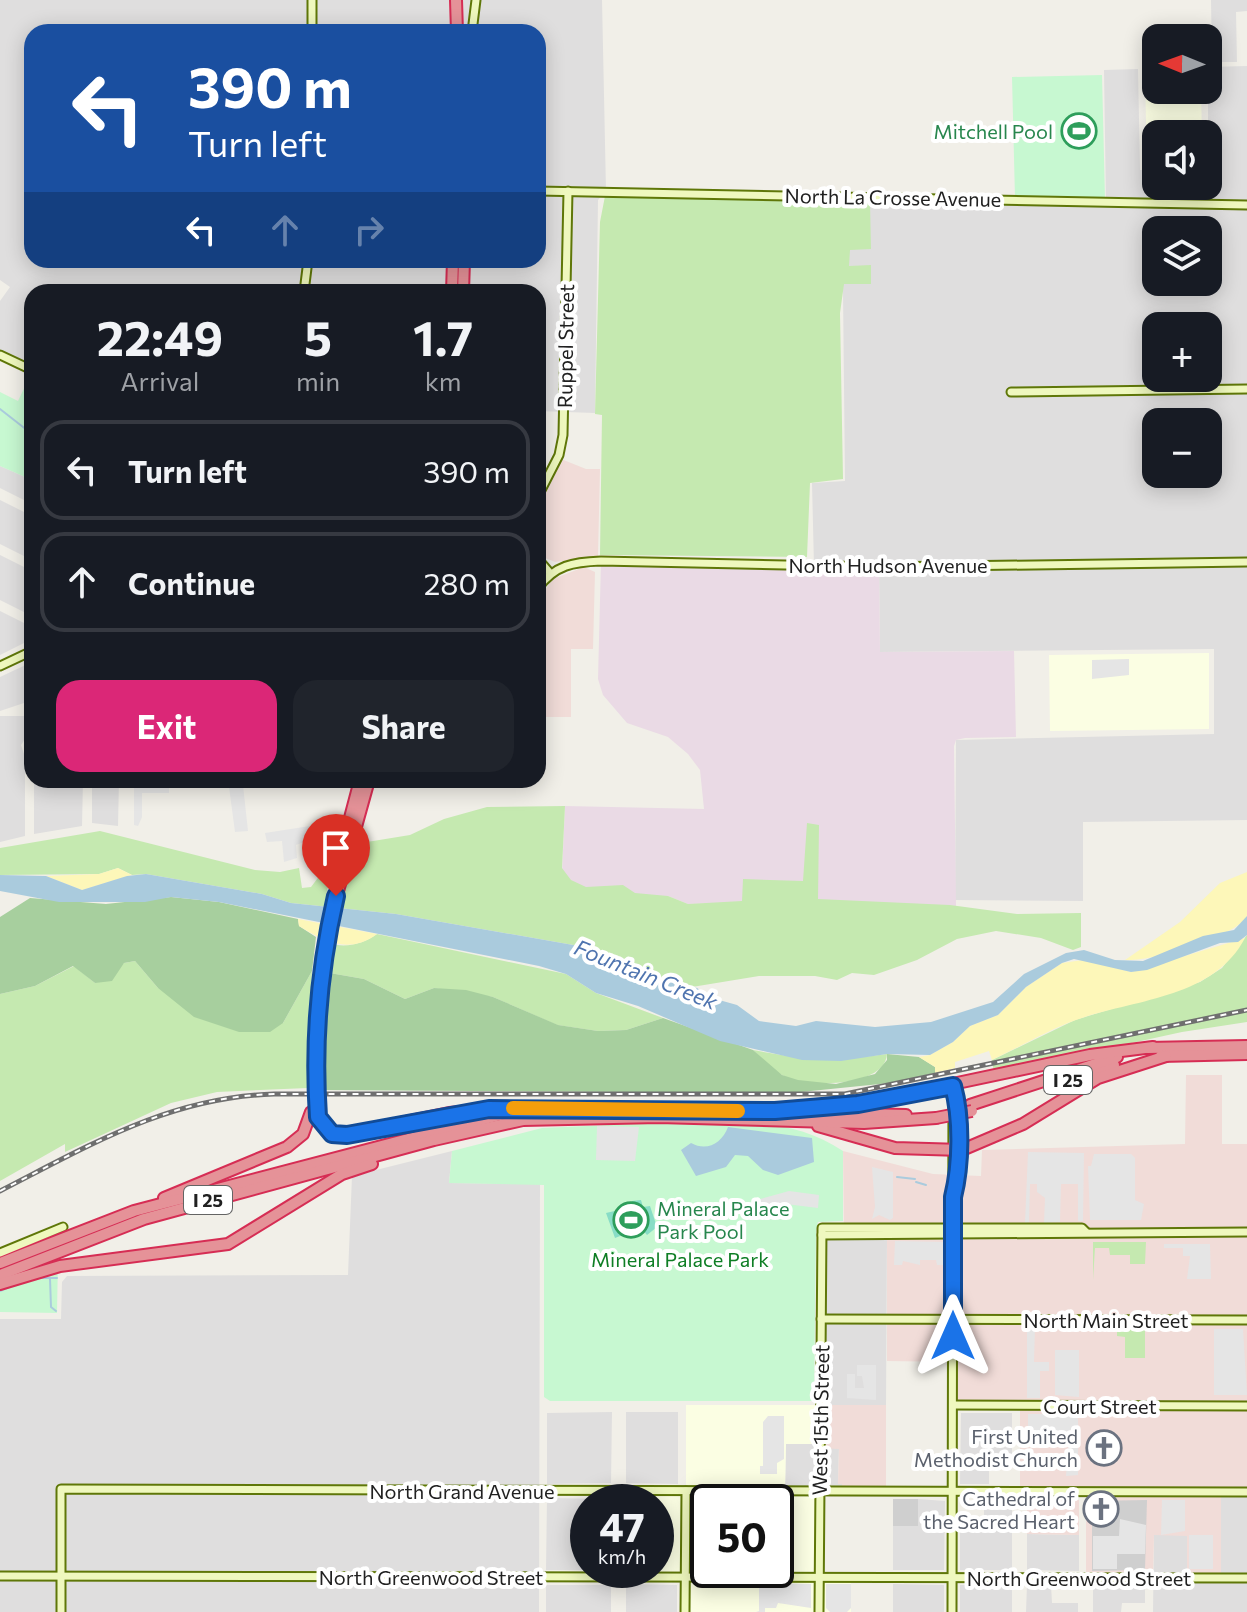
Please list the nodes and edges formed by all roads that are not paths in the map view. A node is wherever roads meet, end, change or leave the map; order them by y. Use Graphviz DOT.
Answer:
graph roads {
  1 [pos="312,0"];
  2 [pos="456,0"];
  3 [pos="476,0"];
  4 [pos="312,24"];
  5 [pos="457,24"];
  6 [pos="473,24"];
  7 [pos="546,191"];
  8 [pos="568,191"];
  9 [pos="1247,205"];
  10 [pos="0,355"];
  11 [pos="24,366"];
  12 [pos="1247,389"];
  13 [pos="1011,392"];
  14 [pos="546,480"];
  15 [pos="1247,562"];
  16 [pos="546,568"];
  17 [pos="550,573"];
  18 [pos="546,578"];
  19 [pos="24,655"];
  20 [pos="0,666"];
  21 [pos="358,788"];
  22 [pos="366,788"];
  23 [pos="332,896"];
  24 [pos="1247,1046"];
  25 [pos="1153,1047"];
  26 [pos="1247,1054"];
  27 [pos="1166,1056"];
  28 [pos="953,1086"];
  29 [pos="971,1108"];
  30 [pos="775,1111"];
  31 [pos="553,1113"];
  32 [pos="936,1114"];
  33 [pos="313,1115"];
  34 [pos="798,1120"];
  35 [pos="954,1151"];
  36 [pos="134,1211"];
  37 [pos="63,1227"];
  38 [pos="953,1232"];
  39 [pos="1247,1232"];
  40 [pos="0,1253"];
  41 [pos="0,1263"];
  42 [pos="0,1275"];
  43 [pos="0,1284"];
  44 [pos="821,1319"];
  45 [pos="953,1319"];
  46 [pos="1247,1320"];
  47 [pos="953,1405"];
  48 [pos="1247,1406"];
  49 [pos="686,1491"];
  50 [pos="819,1491"];
  51 [pos="952,1492"];
  52 [pos="1247,1492"];
  53 [pos="0,1576"];
  54 [pos="61,1576"];
  55 [pos="686,1577"];
  56 [pos="819,1577"];
  57 [pos="952,1577"];
  58 [pos="1247,1578"];
  59 [pos="61,1612"];
  60 [pos="685,1612"];
  61 [pos="819,1612"];
  62 [pos="952,1612"];
  1 -- 4 [label="street"];
  2 -- 5 [label="highway"];
  3 -- 6 [label="street"];
  7 -- 8 [label="street, North La Crosse Avenue"];
  8 -- 9 [label="street, North La Crosse Avenue"];
  8 -- 14 [label="street, Ruppel Street"];
  10 -- 11 [label="street"];
  12 -- 13 [label="street"];
  15 -- 17 [label="street, North Hudson Avenue"];
  16 -- 17 [label="street"];
  17 -- 18 [label="street"];
  19 -- 20 [label="street"];
  21 -- 23 [label="highway"];
  22 -- 23 [label="highway"];
  23 -- 33 [label="highway, bridge"];
  24 -- 25 [label="highway, I 25"];
  25 -- 28 [label="highway"];
  25 -- 29 [label="highway, I 25"];
  26 -- 27 [label="highway, I 25"];
  27 -- 29 [label="highway, I 25"];
  27 -- 35 [label="highway"];
  28 -- 30 [label="highway"];
  28 -- 35 [label="street"];
  29 -- 32 [label="highway, I 25, bridge"];
  30 -- 31 [label="highway, I 25"];
  30 -- 32 [label="highway, I 25"];
  31 -- 33 [label="highway"];
  31 -- 34 [label="highway, I 25"];
  31 -- 36 [label="highway, I 25"];
  31 -- 42 [label="highway, I 25"];
  31 -- 43 [label="highway"];
  32 -- 34 [label="highway, I 25"];
  33 -- 36 [label="highway"];
  34 -- 35 [label="highway"];
  35 -- 38 [label="street"];
  36 -- 41 [label="highway, I 25"];
  37 -- 40 [label="street"];
  38 -- 39 [label="street"];
  38 -- 44 [label="street, West 15th Street"];
  38 -- 45 [label="street"];
  44 -- 45 [label="street, North Main Street"];
  44 -- 50 [label="street, West 15th Street"];
  45 -- 46 [label="street, North Main Street"];
  45 -- 47 [label="street"];
  47 -- 48 [label="street, Court Street"];
  47 -- 51 [label="street"];
  49 -- 50 [label="street, North Grand Avenue"];
  49 -- 54 [label="street, North Grand Avenue"];
  49 -- 55 [label="street"];
  50 -- 51 [label="street, North Grand Avenue"];
  50 -- 56 [label="street, West 15th Street"];
  51 -- 52 [label="street, North Grand Avenue"];
  51 -- 57 [label="street"];
  53 -- 54 [label="street, North Greenwood Street"];
  54 -- 55 [label="street, North Greenwood Street"];
  54 -- 59 [label="street"];
  55 -- 56 [label="street, North Greenwood Street"];
  55 -- 60 [label="street"];
  56 -- 57 [label="street, North Greenwood Street"];
  56 -- 61 [label="street, West 15th Street"];
  57 -- 58 [label="street, North Greenwood Street"];
  57 -- 62 [label="street"];
}
